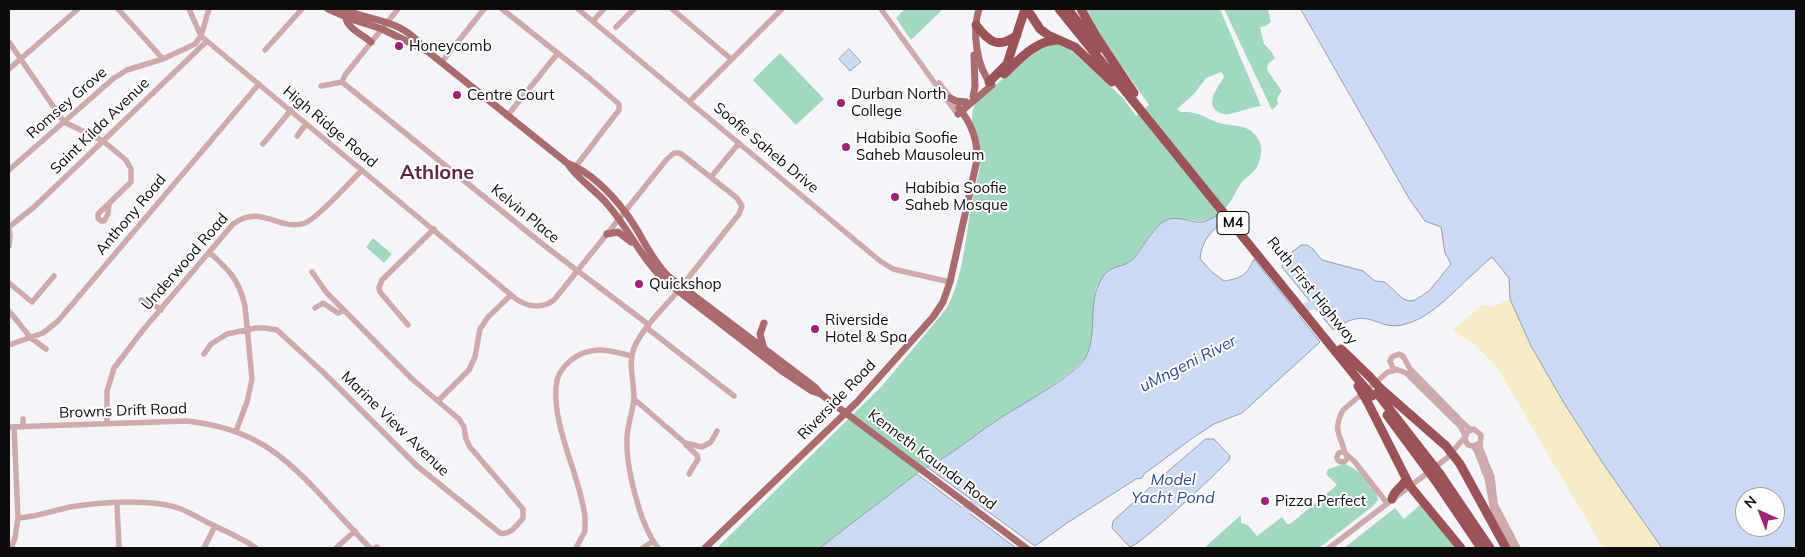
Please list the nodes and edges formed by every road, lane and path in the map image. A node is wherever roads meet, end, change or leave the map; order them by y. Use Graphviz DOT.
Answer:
graph roads {
  1 [pos="78,9"];
  2 [pos="118,9"];
  3 [pos="189,9"];
  4 [pos="209,9"];
  5 [pos="302,9"];
  6 [pos="328,9"];
  7 [pos="398,9"];
  8 [pos="484,9"];
  9 [pos="502,9"];
  10 [pos="578,9"];
  11 [pos="604,9"];
  12 [pos="634,9"];
  13 [pos="672,9"];
  14 [pos="782,9"];
  15 [pos="881,9"];
  16 [pos="979,9"];
  17 [pos="1059,9"];
  18 [pos="1068,9"];
  19 [pos="1081,9"];
  20 [pos="1027,10"];
  21 [pos="345,12"];
  22 [pos="593,21"];
  23 [pos="388,22"];
  24 [pos="616,27"];
  25 [pos="976,28"];
  26 [pos="382,29"];
  27 [pos="1017,35"];
  28 [pos="204,38"];
  29 [pos="1057,40"];
  30 [pos="9,42"];
  31 [pos="371,42"];
  32 [pos="182,50"];
  33 [pos="265,50"];
  34 [pos="426,50"];
  35 [pos="558,53"];
  36 [pos="731,58"];
  37 [pos="20,59"];
  38 [pos="163,59"];
  39 [pos="186,61"];
  40 [pos="441,62"];
  41 [pos="9,69"];
  42 [pos="928,73"];
  43 [pos="342,82"];
  44 [pos="259,84"];
  45 [pos="990,84"];
  46 [pos="321,86"];
  47 [pos="1133,96"];
  48 [pos="974,97"];
  49 [pos="950,98"];
  50 [pos="690,100"];
  51 [pos="966,102"];
  52 [pos="290,110"];
  53 [pos="958,111"];
  54 [pos="507,116"];
  55 [pos="64,122"];
  56 [pos="970,123"];
  57 [pos="306,124"];
  58 [pos="973,134"];
  59 [pos="296,136"];
  60 [pos="103,141"];
  61 [pos="739,143"];
  62 [pos="263,144"];
  63 [pos="574,168"];
  64 [pos="9,170"];
  65 [pos="362,170"];
  66 [pos="184,172"];
  67 [pos="190,176"];
  68 [pos="711,177"];
  69 [pos="600,190"];
  70 [pos="109,204"];
  71 [pos="626,212"];
  72 [pos="620,219"];
  73 [pos="9,227"];
  74 [pos="434,229"];
  75 [pos="607,234"];
  76 [pos="9,246"];
  77 [pos="637,248"];
  78 [pos="209,252"];
  79 [pos="578,271"];
  80 [pos="312,272"];
  81 [pos="54,276"];
  82 [pos="9,282"];
  83 [pos="950,282"];
  84 [pos="680,289"];
  85 [pos="511,295"];
  86 [pos="141,300"];
  87 [pos="315,308"];
  88 [pos="161,310"];
  89 [pos="344,310"];
  90 [pos="9,311"];
  91 [pos="764,323"];
  92 [pos="408,325"];
  93 [pos="648,327"];
  94 [pos="247,330"];
  95 [pos="31,338"];
  96 [pos="9,345"];
  97 [pos="46,349"];
  98 [pos="764,349"];
  99 [pos="204,354"];
  100 [pos="632,356"];
  101 [pos="1396,370"];
  102 [pos="820,394"];
  103 [pos="1374,395"];
  104 [pos="734,396"];
  105 [pos="634,399"];
  106 [pos="439,400"];
  107 [pos="113,402"];
  108 [pos="106,403"];
  109 [pos="23,419"];
  110 [pos="107,424"];
  111 [pos="12,427"];
  112 [pos="23,427"];
  113 [pos="1471,430"];
  114 [pos="236,431"];
  115 [pos="717,431"];
  116 [pos="1465,436"];
  117 [pos="685,443"];
  118 [pos="1480,443"];
  119 [pos="1472,446"];
  120 [pos="1346,454"];
  121 [pos="1450,456"];
  122 [pos="1346,461"];
  123 [pos="1357,464"];
  124 [pos="689,474"];
  125 [pos="1438,477"];
  126 [pos="1408,482"];
  127 [pos="1390,501"];
  128 [pos="117,504"];
  129 [pos="18,518"];
  130 [pos="215,526"];
  131 [pos="355,531"];
  132 [pos="653,541"];
  133 [pos="11,548"];
  134 [pos="119,548"];
  135 [pos="204,548"];
  136 [pos="256,548"];
  137 [pos="336,548"];
  138 [pos="370,548"];
  139 [pos="576,548"];
  140 [pos="644,548"];
  141 [pos="658,548"];
  142 [pos="705,548"];
  143 [pos="1026,548"];
  144 [pos="1329,548"];
  145 [pos="1461,548"];
  146 [pos="1481,548"];
  147 [pos="1490,548"];
  148 [pos="1506,548"];
  149 [pos="1514,548"];
  150 [pos="1518,548"];
  1 -- 37 [label="street"];
  2 -- 38 [label="street"];
  3 -- 28 [label="street"];
  4 -- 28 [label="street"];
  5 -- 33 [label="street"];
  6 -- 21 [label="main road, Kenneth Kaunda Road"];
  7 -- 23 [label="street"];
  8 -- 40 [label="street"];
  9 -- 35 [label="street"];
  10 -- 22 [label="street, Soofie Saheb Drive"];
  11 -- 22 [label="street"];
  12 -- 24 [label="street"];
  13 -- 36 [label="street"];
  14 -- 36 [label="street"];
  15 -- 42 [label="street"];
  16 -- 25 [label="main road"];
  17 -- 47 [label="highway, Ruth First Highway / M4"];
  18 -- 47 [label="highway, Ruth First Highway / M4"];
  19 -- 47 [label="highway"];
  20 -- 27 [label="highway"];
  20 -- 29 [label="highway"];
  21 -- 23 [label="main road, Kenneth Kaunda Road"];
  21 -- 26 [label="main road, Kenneth Kaunda Road"];
  21 -- 31 [label="main road"];
  22 -- 50 [label="street, Soofie Saheb Drive"];
  23 -- 26 [label="street"];
  23 -- 34 [label="main road, Kenneth Kaunda Road"];
  25 -- 27 [label="highway"];
  25 -- 45 [label="main road"];
  25 -- 48 [label="main road"];
  26 -- 31 [label="street"];
  26 -- 34 [label="main road, Kenneth Kaunda Road"];
  27 -- 45 [label="highway"];
  28 -- 32 [label="street, Romsey Grove"];
  28 -- 39 [label="street, Saint Kilda Avenue"];
  28 -- 44 [label="street, High Ridge Road"];
  29 -- 45 [label="highway"];
  29 -- 47 [label="highway"];
  30 -- 37 [label="street"];
  31 -- 43 [label="street"];
  32 -- 38 [label="street, Romsey Grove"];
  32 -- 39 [label="street"];
  34 -- 40 [label="main road, Kenneth Kaunda Road"];
  35 -- 54 [label="street"];
  35 -- 63 [label="street"];
  36 -- 50 [label="street"];
  37 -- 41 [label="street"];
  37 -- 55 [label="street"];
  38 -- 55 [label="street, Romsey Grove"];
  39 -- 60 [label="street, Saint Kilda Avenue"];
  40 -- 54 [label="main road, Kenneth Kaunda Road"];
  42 -- 49 [label="street"];
  42 -- 53 [label="street"];
  43 -- 46 [label="street"];
  43 -- 79 [label="street, Kelvin Place"];
  44 -- 52 [label="street, High Ridge Road"];
  44 -- 66 [label="street, Anthony Road"];
  45 -- 48 [label="main road"];
  47 -- 103 [label="highway, Ruth First Highway / M4"];
  48 -- 51 [label="main road"];
  48 -- 53 [label="main road"];
  48 -- 56 [label="main road"];
  49 -- 51 [label="main road"];
  49 -- 53 [label="street"];
  50 -- 61 [label="street, Soofie Saheb Drive"];
  51 -- 53 [label="main road"];
  52 -- 57 [label="street, High Ridge Road"];
  52 -- 62 [label="street"];
  53 -- 56 [label="main road, Riverside Road"];
  53 -- 58 [label="main road, Riverside Road"];
  54 -- 63 [label="main road, Kenneth Kaunda Road"];
  55 -- 60 [label="street"];
  55 -- 64 [label="street, Romsey Grove"];
  56 -- 58 [label="main road, Riverside Road"];
  57 -- 59 [label="street"];
  57 -- 65 [label="street, High Ridge Road"];
  58 -- 83 [label="main road, Riverside Road"];
  60 -- 70 [label="street"];
  60 -- 73 [label="street, Saint Kilda Avenue"];
  61 -- 68 [label="street"];
  61 -- 83 [label="street, Soofie Saheb Drive"];
  63 -- 69 [label="main road, Kenneth Kaunda Road"];
  65 -- 74 [label="street, High Ridge Road"];
  65 -- 78 [label="street, Underwood Road"];
  66 -- 67 [label="street"];
  66 -- 95 [label="street, Anthony Road"];
  68 -- 71 [label="street, High Ridge Road"];
  68 -- 84 [label="street"];
  69 -- 71 [label="main road, Kenneth Kaunda Road"];
  69 -- 72 [label="main road, Kenneth Kaunda Road"];
  71 -- 72 [label="street, High Ridge Road"];
  71 -- 84 [label="main road, Kenneth Kaunda Road"];
  72 -- 75 [label="street, High Ridge Road"];
  72 -- 77 [label="main road, Kenneth Kaunda Road"];
  73 -- 76 [label="street"];
  74 -- 85 [label="street, High Ridge Road"];
  74 -- 92 [label="street"];
  75 -- 77 [label="main road"];
  75 -- 79 [label="street, High Ridge Road"];
  77 -- 84 [label="main road, Kenneth Kaunda Road"];
  78 -- 88 [label="street, Underwood Road"];
  78 -- 94 [label="street"];
  79 -- 85 [label="street, High Ridge Road"];
  79 -- 93 [label="street, Kelvin Place"];
  80 -- 89 [label="street, Marine View Avenue"];
  81 -- 82 [label="street"];
  83 -- 142 [label="main road, Riverside Road"];
  84 -- 93 [label="street"];
  84 -- 98 [label="main road, Kenneth Kaunda Road"];
  84 -- 102 [label="main road, Kenneth Kaunda Road"];
  85 -- 106 [label="street"];
  86 -- 88 [label="street"];
  87 -- 89 [label="street"];
  88 -- 108 [label="street, Underwood Road"];
  89 -- 106 [label="street, Marine View Avenue"];
  90 -- 95 [label="street"];
  91 -- 98 [label="main road"];
  93 -- 100 [label="street"];
  93 -- 104 [label="street, Kelvin Place"];
  94 -- 99 [label="street, Marine View Avenue"];
  94 -- 106 [label="street, Marine View Avenue"];
  94 -- 114 [label="street"];
  95 -- 96 [label="street, Anthony Road"];
  95 -- 97 [label="street"];
  98 -- 102 [label="main road, Kenneth Kaunda Road"];
  100 -- 105 [label="street"];
  100 -- 139 [label="street"];
  101 -- 113 [label="street"];
  101 -- 116 [label="street"];
  101 -- 120 [label="street"];
  102 -- 143 [label="main road, Kenneth Kaunda Road, bridge"];
  103 -- 121 [label="highway"];
  103 -- 125 [label="highway, Ruth First Highway / M4, bridge"];
  103 -- 126 [label="highway"];
  105 -- 117 [label="street"];
  105 -- 132 [label="street"];
  107 -- 108 [label="street"];
  108 -- 110 [label="street, Underwood Road"];
  109 -- 112 [label="street"];
  110 -- 112 [label="street, Browns Drift Road"];
  110 -- 114 [label="street, Browns Drift Road"];
  111 -- 112 [label="street, Browns Drift Road"];
  111 -- 129 [label="street"];
  113 -- 116 [label="street"];
  113 -- 118 [label="street"];
  114 -- 131 [label="street, Browns Drift Road"];
  115 -- 117 [label="street"];
  116 -- 119 [label="street"];
  116 -- 121 [label="street"];
  117 -- 124 [label="street"];
  118 -- 119 [label="street"];
  118 -- 150 [label="street"];
  119 -- 121 [label="street"];
  119 -- 149 [label="street"];
  120 -- 122 [label="street"];
  120 -- 122 [label="street"];
  120 -- 123 [label="street"];
  121 -- 126 [label="street"];
  121 -- 148 [label="highway"];
  122 -- 123 [label="street"];
  123 -- 127 [label="street"];
  125 -- 146 [label="highway, Ruth First Highway / M4"];
  125 -- 147 [label="highway, Ruth First Highway / M4"];
  126 -- 127 [label="highway"];
  126 -- 145 [label="highway"];
  127 -- 144 [label="street"];
  128 -- 129 [label="street"];
  128 -- 130 [label="street"];
  128 -- 134 [label="street"];
  129 -- 133 [label="street"];
  130 -- 135 [label="street"];
  130 -- 136 [label="street"];
  131 -- 137 [label="street"];
  131 -- 138 [label="street, Browns Drift Road"];
  132 -- 140 [label="street"];
  132 -- 141 [label="street"];
}
